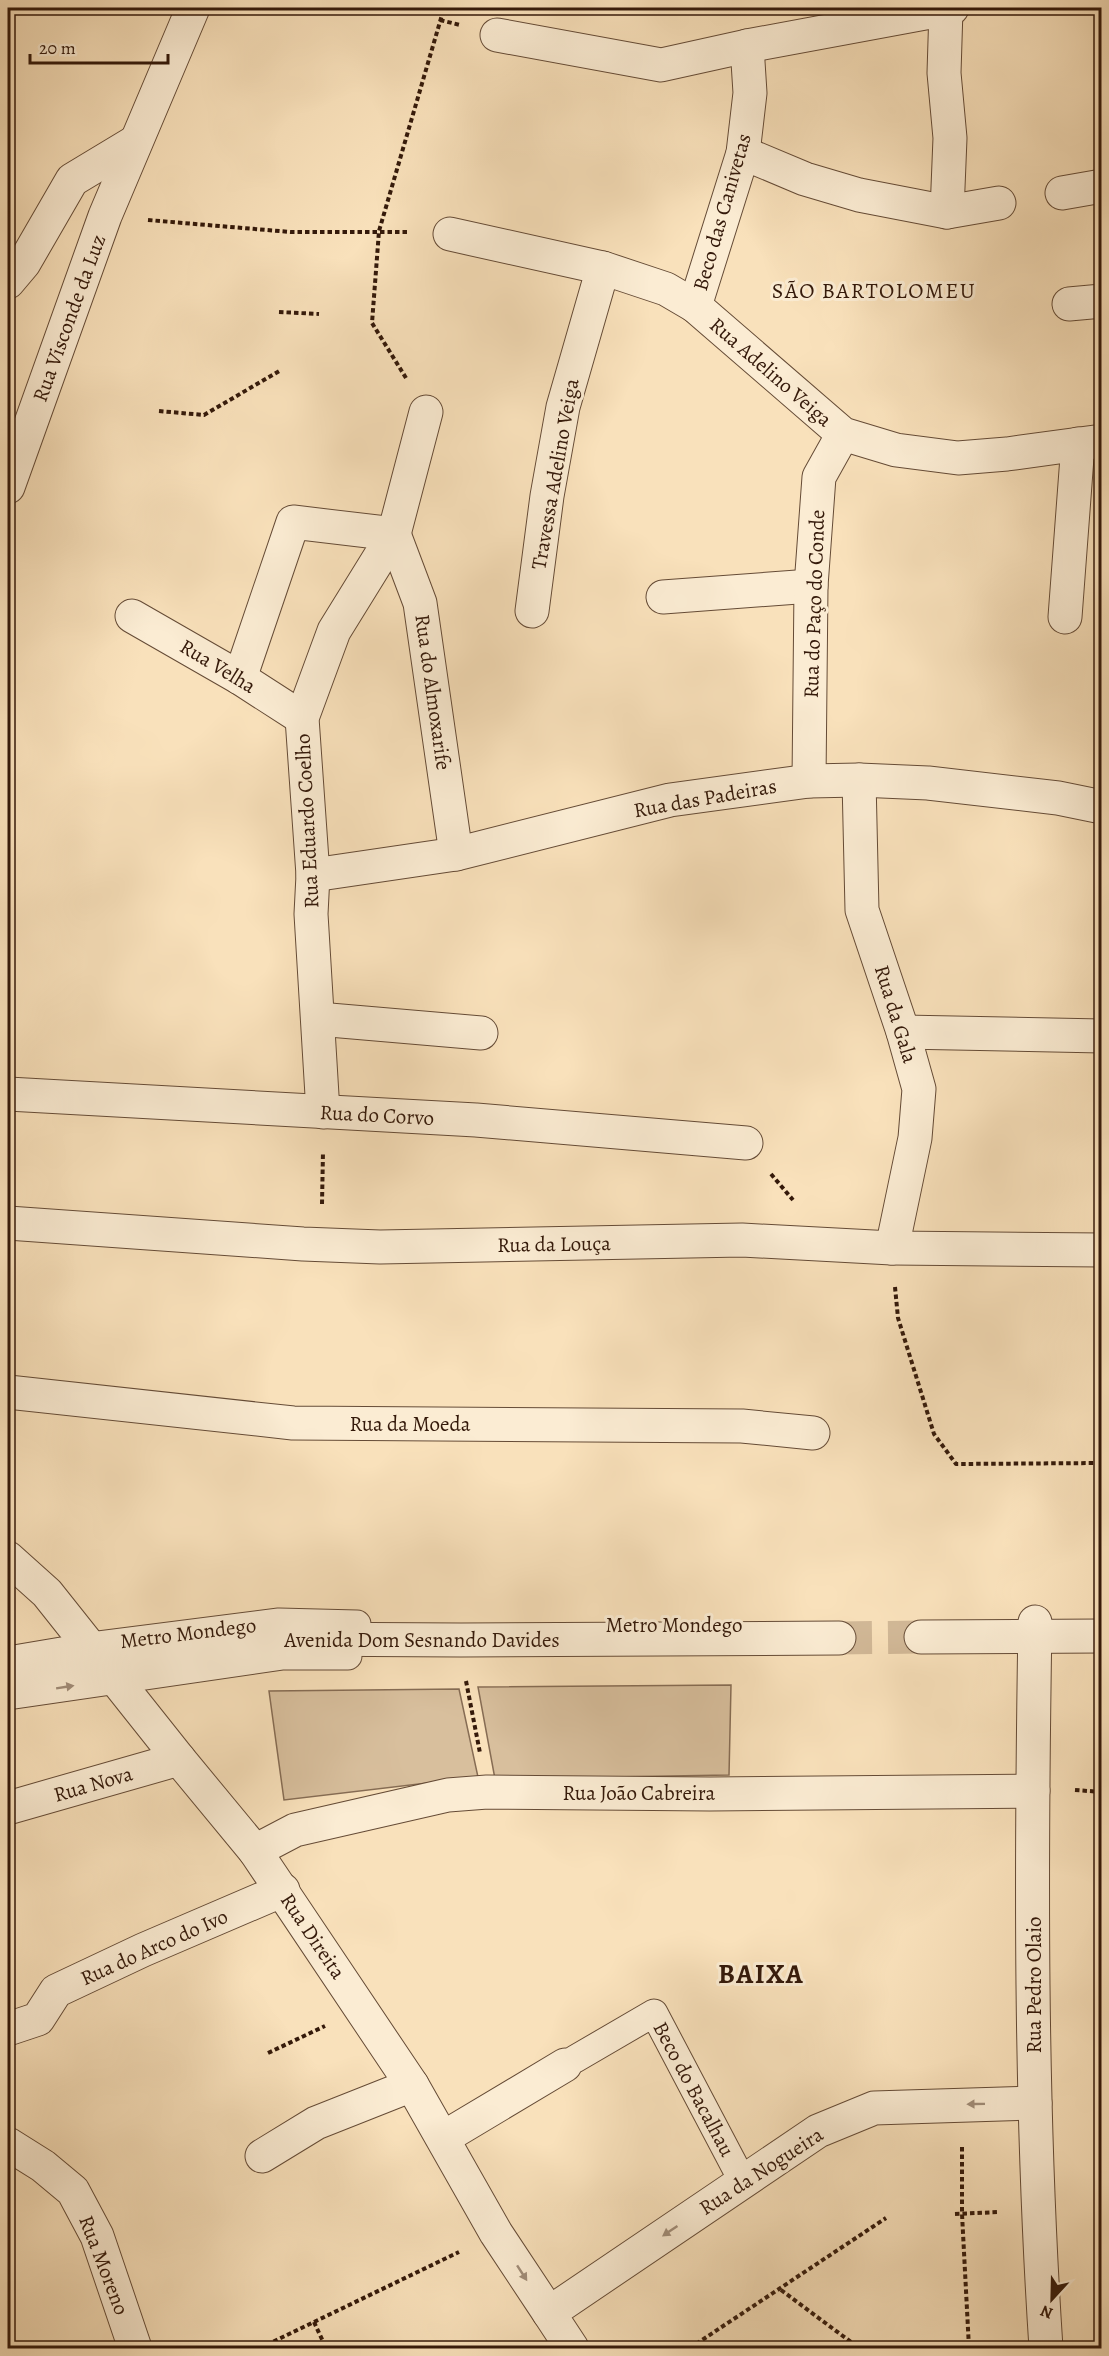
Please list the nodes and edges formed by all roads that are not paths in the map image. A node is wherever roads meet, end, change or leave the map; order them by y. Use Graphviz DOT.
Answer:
graph roads {
  1 [pos="193,8"];
  2 [pos="949,8"];
  3 [pos="880,14"];
  4 [pos="497,34"];
  5 [pos="747,46"];
  6 [pos="135,142"];
  7 [pos="743,153"];
  8 [pos="1101,186"];
  9 [pos="1062,193"];
  10 [pos="999,203"];
  11 [pos="947,212"];
  12 [pos="450,234"];
  13 [pos="603,268"];
  14 [pos="16,273"];
  15 [pos="1101,301"];
  16 [pos="1069,304"];
  17 [pos="695,306"];
  18 [pos="426,412"];
  19 [pos="843,434"];
  20 [pos="1090,442"];
  21 [pos="8,487"];
  22 [pos="394,534"];
  23 [pos="811,586"];
  24 [pos="663,597"];
  25 [pos="532,611"];
  26 [pos="132,616"];
  27 [pos="1065,617"];
  28 [pos="240,678"];
  29 [pos="302,718"];
  30 [pos="859,780"];
  31 [pos="809,781"];
  32 [pos="1101,807"];
  33 [pos="456,854"];
  34 [pos="313,874"];
  35 [pos="318,1019"];
  36 [pos="903,1032"];
  37 [pos="481,1033"];
  38 [pos="1101,1036"];
  39 [pos="8,1094"];
  40 [pos="324,1112"];
  41 [pos="746,1143"];
  42 [pos="8,1223"];
  43 [pos="892,1248"];
  44 [pos="1101,1250"];
  45 [pos="8,1392"];
  46 [pos="813,1433"];
  47 [pos="8,1558"];
  48 [pos="1101,1621"];
  49 [pos="1035,1636"];
  50 [pos="1101,1636"];
  51 [pos="839,1637"];
  52 [pos="920,1637"];
  53 [pos="1101,1650"];
  54 [pos="8,1660"];
  55 [pos="103,1663"];
  56 [pos="8,1678"];
  57 [pos="8,1696"];
  58 [pos="179,1759"];
  59 [pos="1033,1791"];
  60 [pos="8,1808"];
  61 [pos="255,1851"];
  62 [pos="283,1890"];
  63 [pos="8,2029"];
  64 [pos="570,2062"];
  65 [pos="412,2085"];
  66 [pos="1035,2103"];
  67 [pos="443,2138"];
  68 [pos="8,2144"];
  69 [pos="262,2156"];
  70 [pos="743,2182"];
  71 [pos="549,2313"];
  72 [pos="135,2349"];
  73 [pos="573,2349"];
  74 [pos="1046,2349"];
  1 -- 6 [label="street, Rua Visconde da Luz"];
  2 -- 3 [label="street"];
  2 -- 11 [label="street"];
  3 -- 5 [label="street"];
  4 -- 5 [label="street"];
  5 -- 7 [label="street, Beco das Canivetas"];
  6 -- 14 [label="street"];
  6 -- 21 [label="street, Rua Visconde da Luz"];
  7 -- 11 [label="street"];
  7 -- 17 [label="street, Beco das Canivetas"];
  8 -- 9 [label="street"];
  10 -- 11 [label="street"];
  12 -- 13 [label="street, Rua Adelino Veiga"];
  13 -- 17 [label="street, Rua Adelino Veiga"];
  13 -- 25 [label="street, Travessa Adelino Veiga"];
  15 -- 16 [label="street"];
  17 -- 19 [label="street, Rua Adelino Veiga"];
  18 -- 22 [label="street, Rua Eduardo Coelho"];
  19 -- 20 [label="street, Rua Adelino Veiga"];
  19 -- 23 [label="street, Rua do Paço do Conde"];
  20 -- 27 [label="street"];
  22 -- 28 [label="street"];
  22 -- 29 [label="street, Rua Eduardo Coelho"];
  22 -- 33 [label="street, Rua do Almoxarife"];
  23 -- 24 [label="street"];
  23 -- 31 [label="street, Rua do Paço do Conde"];
  26 -- 28 [label="street, Rua Velha"];
  28 -- 29 [label="street, Rua Velha"];
  29 -- 34 [label="street, Rua Eduardo Coelho"];
  30 -- 31 [label="street, Rua das Padeiras"];
  30 -- 32 [label="street, Rua das Padeiras"];
  30 -- 36 [label="street, Rua da Gala"];
  31 -- 33 [label="street, Rua das Padeiras"];
  33 -- 34 [label="street, Rua das Padeiras"];
  34 -- 35 [label="street, Rua Eduardo Coelho"];
  35 -- 37 [label="street"];
  35 -- 40 [label="street, Rua Eduardo Coelho"];
  36 -- 38 [label="street"];
  36 -- 43 [label="street, Rua da Gala"];
  39 -- 40 [label="street, Rua do Corvo"];
  40 -- 41 [label="street, Rua do Corvo"];
  42 -- 43 [label="street, Rua da Louça"];
  43 -- 44 [label="street, Rua da Louça"];
  45 -- 46 [label="street, Rua da Moeda"];
  47 -- 55 [label="street, Rua Direita"];
  48 -- 49 [label="lane"];
  49 -- 50 [label="street"];
  49 -- 52 [label="street"];
  49 -- 53 [label="lane"];
  49 -- 59 [label="street, Rua Pedro Olaio"];
  51 -- 55 [label="lane"];
  51 -- 55 [label="street, Avenida Dom Sesnando Davides"];
  54 -- 55 [label="lane, Metro Mondego"];
  55 -- 56 [label="street, Avenida Dom Sesnando Davides"];
  57 -- 55 [label="lane, one-way"];
  55 -- 58 [label="street, Rua Direita"];
  58 -- 60 [label="street, Rua Nova"];
  58 -- 61 [label="street, Rua Direita"];
  59 -- 61 [label="street, Rua João Cabreira"];
  59 -- 66 [label="street, Rua Pedro Olaio"];
  61 -- 62 [label="street, Rua Direita"];
  62 -- 63 [label="street, Rua do Arco do Ivo"];
  62 -- 65 [label="street, Rua Direita"];
  64 -- 67 [label="street, Beco do Bacalhau"];
  64 -- 70 [label="lane, Beco do Bacalhau"];
  65 -- 67 [label="street, Rua Direita"];
  65 -- 69 [label="street"];
  66 -- 70 [label="street, Rua da Nogueira, one-way"];
  66 -- 74 [label="street, Rua Pedro Olaio"];
  67 -- 71 [label="street, Rua Direita, one-way"];
  68 -- 72 [label="street, Rua Moreno"];
  70 -- 71 [label="street, Rua da Nogueira, one-way"];
  71 -- 73 [label="street, Rua Direita"];
}
